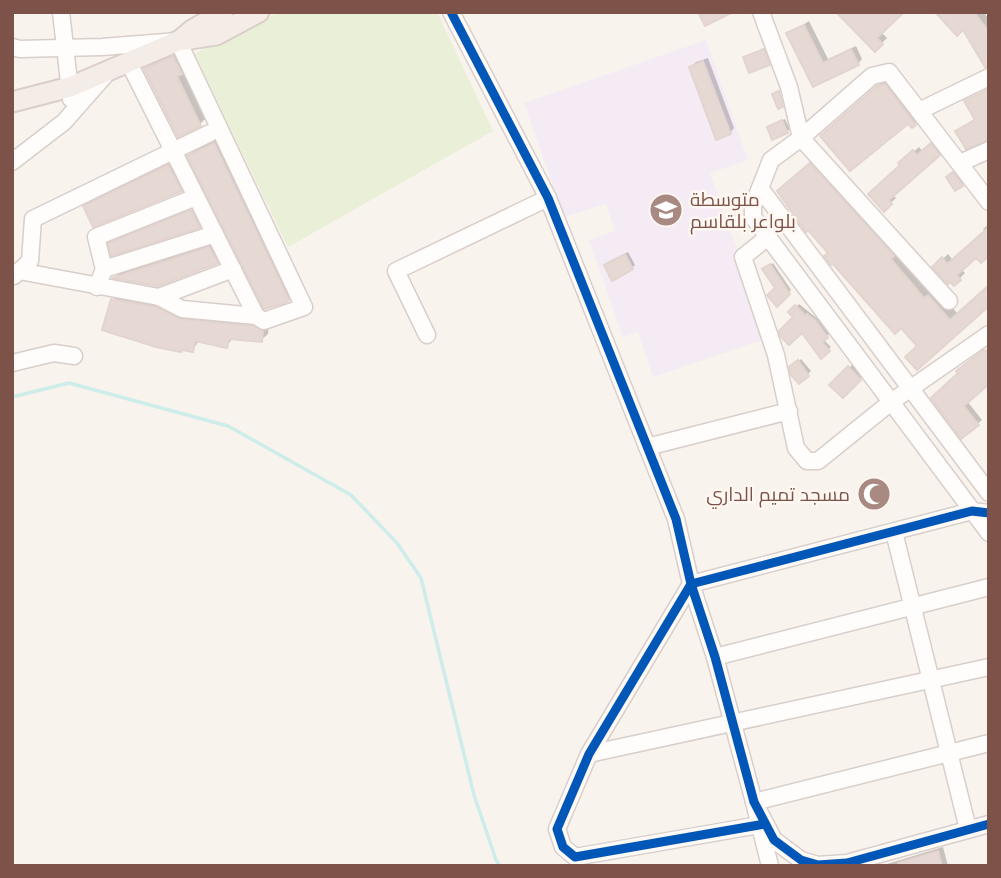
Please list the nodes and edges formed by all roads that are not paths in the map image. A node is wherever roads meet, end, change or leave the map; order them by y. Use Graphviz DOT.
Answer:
graph roads {
  1 [pos="61,12"];
  2 [pos="223,12"];
  3 [pos="259,12"];
  4 [pos="451,12"];
  5 [pos="761,12"];
  6 [pos="178,41"];
  7 [pos="15,48"];
  8 [pos="65,49"];
  9 [pos="129,63"];
  10 [pos="108,72"];
  11 [pos="989,77"];
  12 [pos="70,87"];
  13 [pos="12,102"];
  14 [pos="919,111"];
  15 [pos="73,112"];
  16 [pos="210,133"];
  17 [pos="801,138"];
  18 [pos="989,150"];
  19 [pos="173,151"];
  20 [pos="12,162"];
  21 [pos="960,163"];
  22 [pos="760,188"];
  23 [pos="196,197"];
  24 [pos="548,198"];
  25 [pos="989,202"];
  26 [pos="215,234"];
  27 [pos="768,237"];
  28 [pos="233,269"];
  29 [pos="104,270"];
  30 [pos="16,274"];
  31 [pos="97,287"];
  32 [pos="159,297"];
  33 [pos="949,301"];
  34 [pos="256,316"];
  35 [pos="989,334"];
  36 [pos="427,335"];
  37 [pos="74,356"];
  38 [pos="12,363"];
  39 [pos="910,389"];
  40 [pos="891,402"];
  41 [pos="789,411"];
  42 [pos="647,447"];
  43 [pos="989,493"];
  44 [pos="980,512"];
  45 [pos="894,532"];
  46 [pos="989,533"];
  47 [pos="691,584"];
  48 [pos="989,587"];
  49 [pos="912,607"];
  50 [pos="715,657"];
  51 [pos="989,667"];
  52 [pos="931,680"];
  53 [pos="733,723"];
  54 [pos="989,743"];
  55 [pos="949,753"];
  56 [pos="589,754"];
  57 [pos="754,802"];
  58 [pos="762,824"];
  59 [pos="989,824"];
  60 [pos="968,829"];
  61 [pos="770,866"];
  1 -- 8 [label="street"];
  2 -- 6 [label="main road"];
  3 -- 6 [label="main road"];
  4 -- 24 [label="street"];
  5 -- 17 [label="street"];
  6 -- 8 [label="street"];
  6 -- 9 [label="main road"];
  6 -- 34 [label="street"];
  7 -- 8 [label="street"];
  8 -- 12 [label="street"];
  9 -- 10 [label="main road"];
  9 -- 19 [label="street"];
  10 -- 12 [label="main road"];
  10 -- 15 [label="street"];
  11 -- 14 [label="street"];
  12 -- 13 [label="main road"];
  12 -- 15 [label="street"];
  14 -- 17 [label="street"];
  14 -- 21 [label="street"];
  15 -- 20 [label="street"];
  16 -- 19 [label="street"];
  17 -- 22 [label="street"];
  17 -- 33 [label="street"];
  18 -- 21 [label="street"];
  19 -- 23 [label="street"];
  19 -- 30 [label="street"];
  21 -- 25 [label="street"];
  22 -- 27 [label="street"];
  22 -- 39 [label="street"];
  23 -- 26 [label="street"];
  23 -- 29 [label="street"];
  24 -- 36 [label="street"];
  24 -- 42 [label="street"];
  26 -- 28 [label="street"];
  26 -- 29 [label="street"];
  27 -- 40 [label="street"];
  27 -- 41 [label="street"];
  28 -- 32 [label="street"];
  28 -- 34 [label="street"];
  29 -- 31 [label="street"];
  30 -- 31 [label="street"];
  31 -- 32 [label="street"];
  32 -- 34 [label="street"];
  35 -- 39 [label="street"];
  37 -- 38 [label="street"];
  39 -- 40 [label="street"];
  39 -- 43 [label="street"];
  40 -- 41 [label="street"];
  40 -- 44 [label="street"];
  41 -- 42 [label="street"];
  42 -- 47 [label="street"];
  44 -- 45 [label="street"];
  44 -- 46 [label="street"];
  45 -- 47 [label="street"];
  45 -- 49 [label="street"];
  47 -- 50 [label="street"];
  47 -- 56 [label="street"];
  48 -- 49 [label="street"];
  49 -- 50 [label="street"];
  49 -- 52 [label="street"];
  50 -- 53 [label="street"];
  51 -- 52 [label="street"];
  52 -- 53 [label="street"];
  52 -- 55 [label="street"];
  53 -- 56 [label="street"];
  53 -- 57 [label="street"];
  54 -- 55 [label="street"];
  55 -- 57 [label="street"];
  55 -- 60 [label="street"];
  56 -- 58 [label="street"];
  57 -- 58 [label="street"];
  58 -- 60 [label="street"];
  58 -- 61 [label="street"];
  59 -- 60 [label="street"];
}
